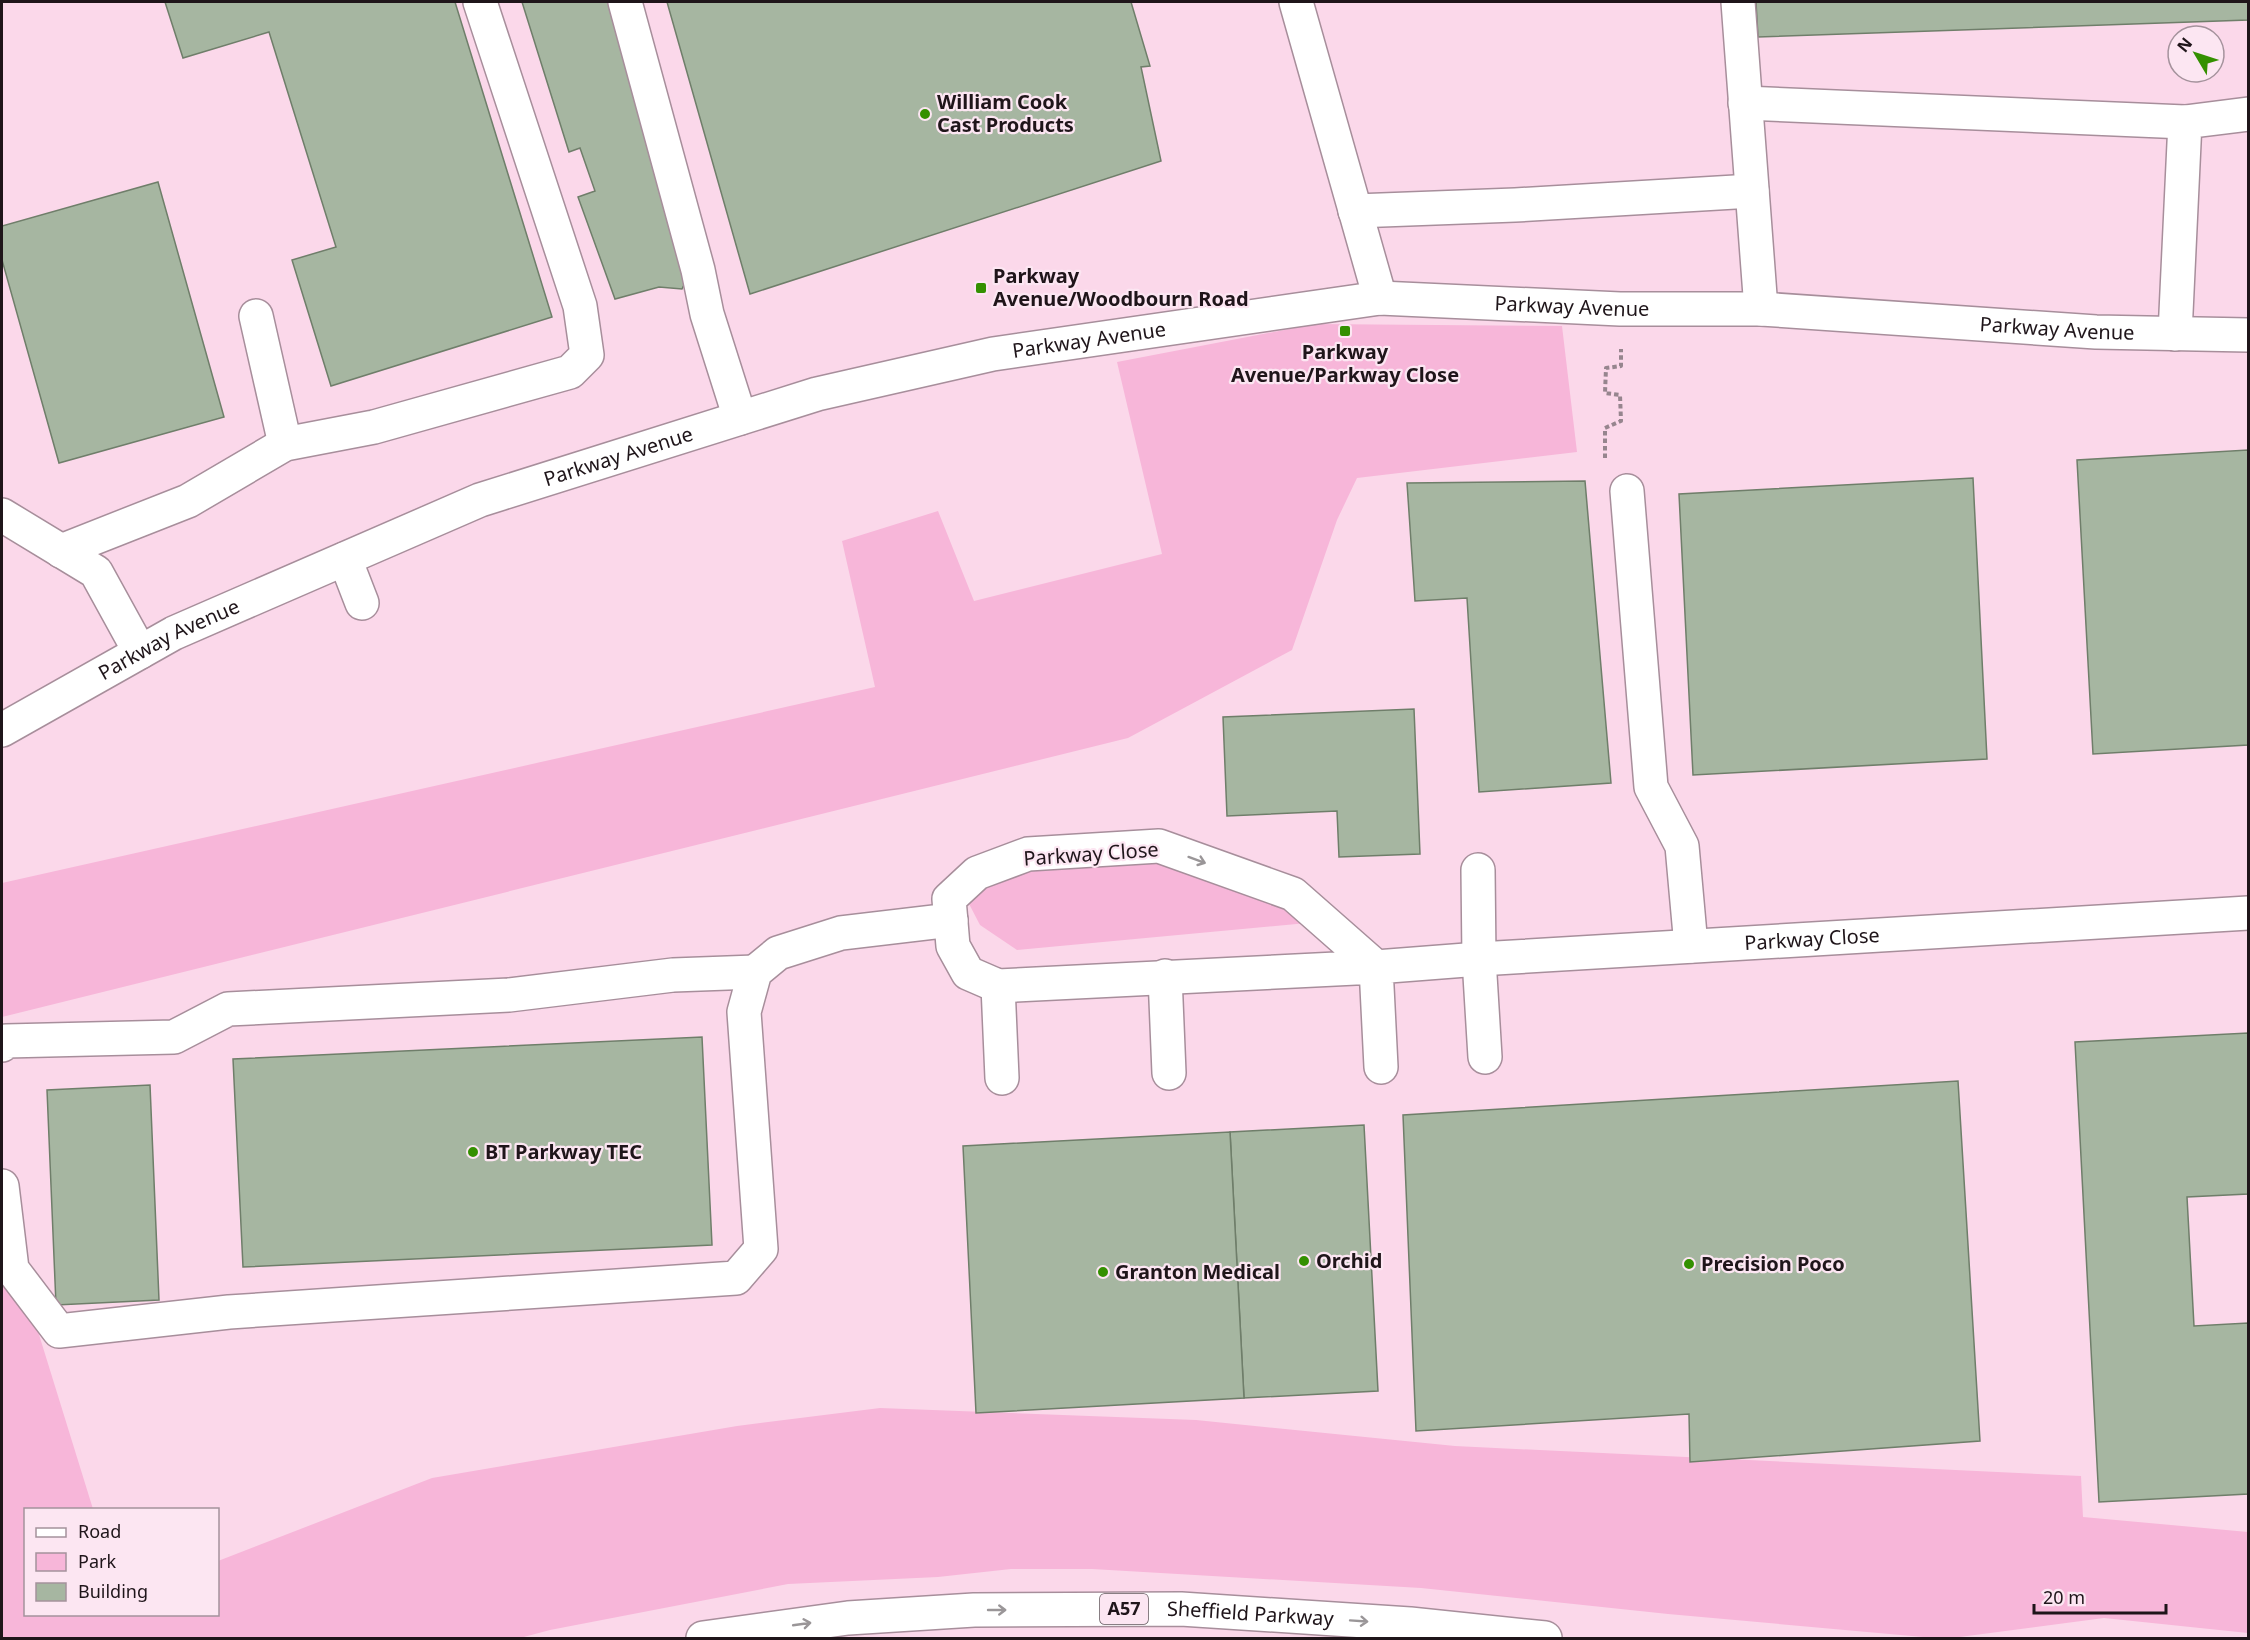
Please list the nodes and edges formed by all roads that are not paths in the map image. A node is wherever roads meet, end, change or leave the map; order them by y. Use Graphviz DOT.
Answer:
graph roads {
  1 [pos="480,2"];
  2 [pos="625,2"];
  3 [pos="1296,2"];
  4 [pos="1738,2"];
  5 [pos="1745,103"];
  6 [pos="2248,114"];
  7 [pos="2185,122"];
  8 [pos="1752,191"];
  9 [pos="1355,211"];
  10 [pos="1380,298"];
  11 [pos="1761,309"];
  12 [pos="256,316"];
  13 [pos="2175,334"];
  14 [pos="2248,335"];
  15 [pos="740,418"];
  16 [pos="285,444"];
  17 [pos="1626,491"];
  18 [pos="2,515"];
  19 [pos="61,551"];
  20 [pos="345,559"];
  21 [pos="363,603"];
  22 [pos="140,652"];
  23 [pos="2,730"];
  24 [pos="1478,870"];
  25 [pos="2248,913"];
  26 [pos="951,920"];
  27 [pos="1690,946"];
  28 [pos="1479,959"];
  29 [pos="1376,967"];
  30 [pos="755,972"];
  31 [pos="1165,976"];
  32 [pos="998,986"];
  33 [pos="2,1045"];
  34 [pos="1485,1057"];
  35 [pos="1382,1067"];
  36 [pos="1170,1073"];
  37 [pos="1002,1078"];
  38 [pos="2,1186"];
  39 [pos="703,1638"];
  40 [pos="1545,1638"];
  1 -- 16 [label="main road"];
  2 -- 15 [label="main road"];
  3 -- 9 [label="main road"];
  4 -- 5 [label="main road"];
  5 -- 7 [label="main road"];
  5 -- 8 [label="main road"];
  6 -- 7 [label="main road"];
  7 -- 13 [label="main road"];
  8 -- 9 [label="main road"];
  8 -- 11 [label="main road"];
  9 -- 10 [label="main road"];
  10 -- 11 [label="main road, Parkway Avenue"];
  10 -- 15 [label="main road, Parkway Avenue"];
  11 -- 13 [label="main road, Parkway Avenue"];
  12 -- 16 [label="main road"];
  13 -- 14 [label="main road, Parkway Avenue"];
  15 -- 20 [label="main road, Parkway Avenue"];
  16 -- 19 [label="main road"];
  17 -- 27 [label="main road"];
  18 -- 19 [label="main road"];
  19 -- 22 [label="main road"];
  20 -- 21 [label="main road"];
  20 -- 22 [label="main road, Parkway Avenue"];
  22 -- 23 [label="main road, Parkway Avenue"];
  24 -- 28 [label="main road"];
  25 -- 27 [label="main road, Parkway Close"];
  26 -- 29 [label="main road, Parkway Close, one-way"];
  26 -- 30 [label="main road"];
  26 -- 32 [label="main road, Parkway Close"];
  27 -- 28 [label="main road, Parkway Close"];
  28 -- 29 [label="main road, Parkway Close"];
  28 -- 34 [label="main road"];
  29 -- 31 [label="main road, Parkway Close"];
  29 -- 35 [label="main road"];
  30 -- 33 [label="main road"];
  30 -- 38 [label="main road"];
  31 -- 32 [label="main road, Parkway Close"];
  31 -- 36 [label="main road"];
  32 -- 37 [label="main road"];
  39 -- 40 [label="main road, Sheffield Parkway / A57, one-way"];
}
